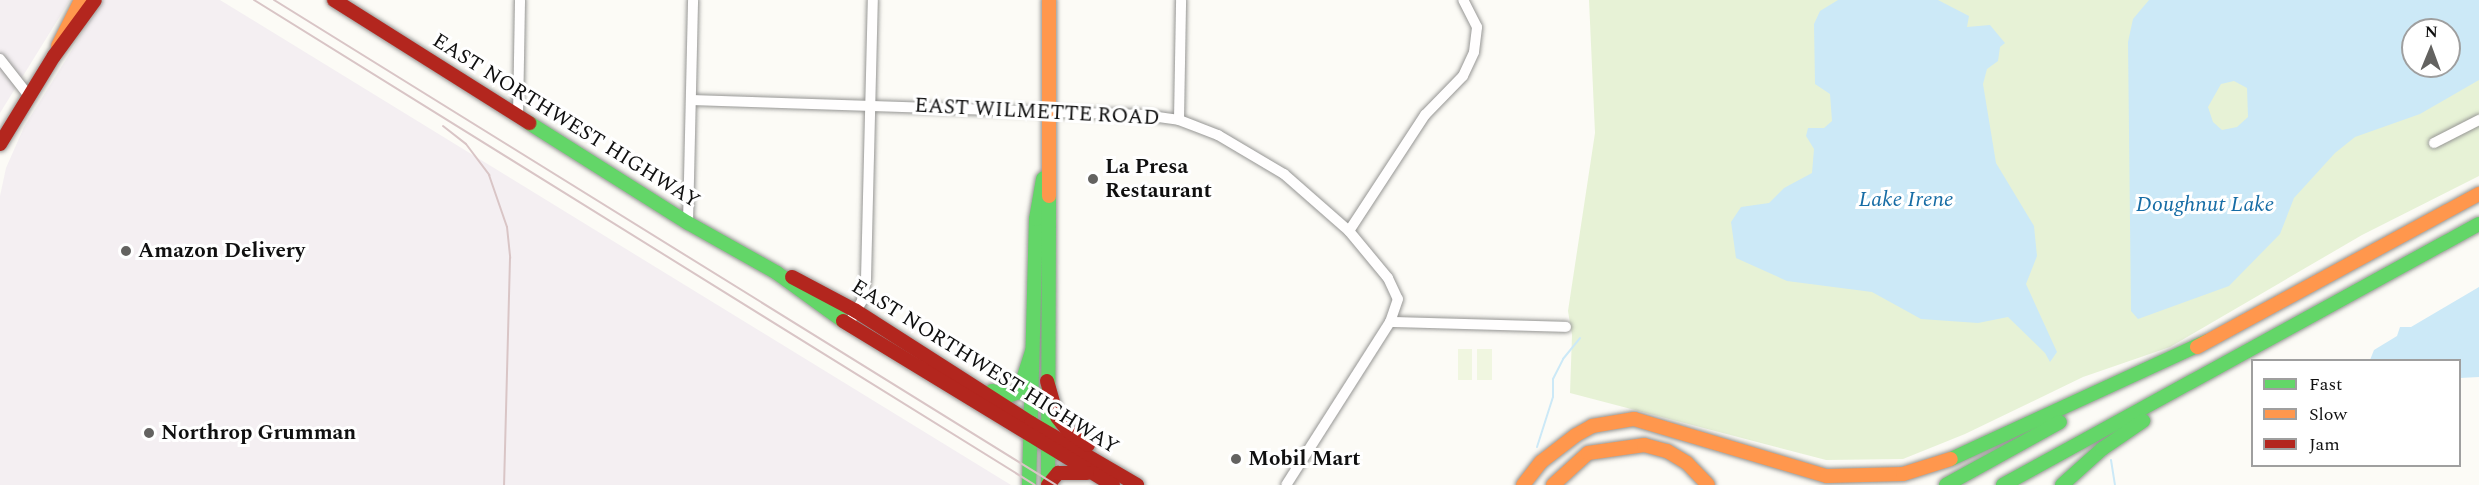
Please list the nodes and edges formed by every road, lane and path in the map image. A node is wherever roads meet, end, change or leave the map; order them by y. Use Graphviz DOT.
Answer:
graph roads {
  1 [pos="81,0"];
  2 [pos="95,0"];
  3 [pos="520,0"];
  4 [pos="693,0"];
  5 [pos="873,0"];
  6 [pos="1049,0"];
  7 [pos="1181,0"];
  8 [pos="1463,0"];
  9 [pos="340,2"];
  10 [pos="54,56"];
  11 [pos="0,59"];
  12 [pos="29,96"];
  13 [pos="691,100"];
  14 [pos="870,105"];
  15 [pos="1047,110"];
  16 [pos="518,116"];
  17 [pos="1179,120"];
  18 [pos="2479,120"];
  19 [pos="2434,143"];
  20 [pos="0,144"];
  21 [pos="1046,165"];
  22 [pos="2479,194"];
  23 [pos="688,223"];
  24 [pos="2479,224"];
  25 [pos="1349,231"];
  26 [pos="777,273"];
  27 [pos="856,311"];
  28 [pos="1390,322"];
  29 [pos="848,325"];
  30 [pos="1566,327"];
  31 [pos="2284,331"];
  32 [pos="2208,341"];
  33 [pos="1032,351"];
  34 [pos="1047,381"];
  35 [pos="981,387"];
  36 [pos="1031,429"];
  37 [pos="1046,438"];
  38 [pos="1109,483"];
  39 [pos="1029,485"];
  40 [pos="1048,485"];
  41 [pos="1137,485"];
  42 [pos="1152,485"];
  43 [pos="1286,485"];
  44 [pos="1523,485"];
  45 [pos="1553,485"];
  46 [pos="1708,485"];
  47 [pos="1946,485"];
  48 [pos="2003,485"];
  49 [pos="2062,485"];
  1 -- 10 [label="main road"];
  2 -- 10 [label="main road"];
  3 -- 16 [label="street"];
  4 -- 13 [label="street"];
  5 -- 14 [label="street"];
  6 -- 15 [label="main road"];
  7 -- 17 [label="street"];
  8 -- 25 [label="street"];
  9 -- 16 [label="main road, EAST NORTHWEST HIGHWAY"];
  10 -- 12 [label="main road"];
  11 -- 12 [label="street"];
  12 -- 20 [label="main road"];
  13 -- 14 [label="street, EAST WILMETTE ROAD"];
  13 -- 23 [label="street"];
  14 -- 15 [label="street, EAST WILMETTE ROAD"];
  14 -- 27 [label="street"];
  15 -- 17 [label="street, EAST WILMETTE ROAD"];
  15 -- 21 [label="main road"];
  16 -- 23 [label="main road, EAST NORTHWEST HIGHWAY"];
  17 -- 25 [label="street, EAST WILMETTE ROAD"];
  18 -- 19 [label="street"];
  21 -- 33 [label="main road"];
  21 -- 34 [label="main road"];
  22 -- 32 [label="main road"];
  23 -- 26 [label="main road, EAST NORTHWEST HIGHWAY"];
  24 -- 31 [label="main road"];
  25 -- 28 [label="street, EAST WILMETTE ROAD"];
  26 -- 27 [label="main road, EAST NORTHWEST HIGHWAY"];
  26 -- 29 [label="main road, EAST NORTHWEST HIGHWAY"];
  27 -- 29 [label="street"];
  27 -- 35 [label="main road, EAST NORTHWEST HIGHWAY"];
  28 -- 30 [label="street"];
  28 -- 43 [label="street"];
  29 -- 36 [label="main road, EAST NORTHWEST HIGHWAY"];
  31 -- 48 [label="main road"];
  31 -- 49 [label="main road"];
  32 -- 44 [label="main road"];
  32 -- 47 [label="main road"];
  33 -- 35 [label="main road"];
  33 -- 36 [label="main road"];
  34 -- 37 [label="main road"];
  34 -- 42 [label="main road"];
  35 -- 36 [label="main road, EAST NORTHWEST HIGHWAY"];
  36 -- 37 [label="main road, EAST NORTHWEST HIGHWAY"];
  36 -- 39 [label="main road"];
  37 -- 38 [label="main road, EAST NORTHWEST HIGHWAY"];
  37 -- 40 [label="main road"];
  37 -- 41 [label="main road, EAST NORTHWEST HIGHWAY"];
  38 -- 40 [label="main road"];
  45 -- 46 [label="main road"];
}
